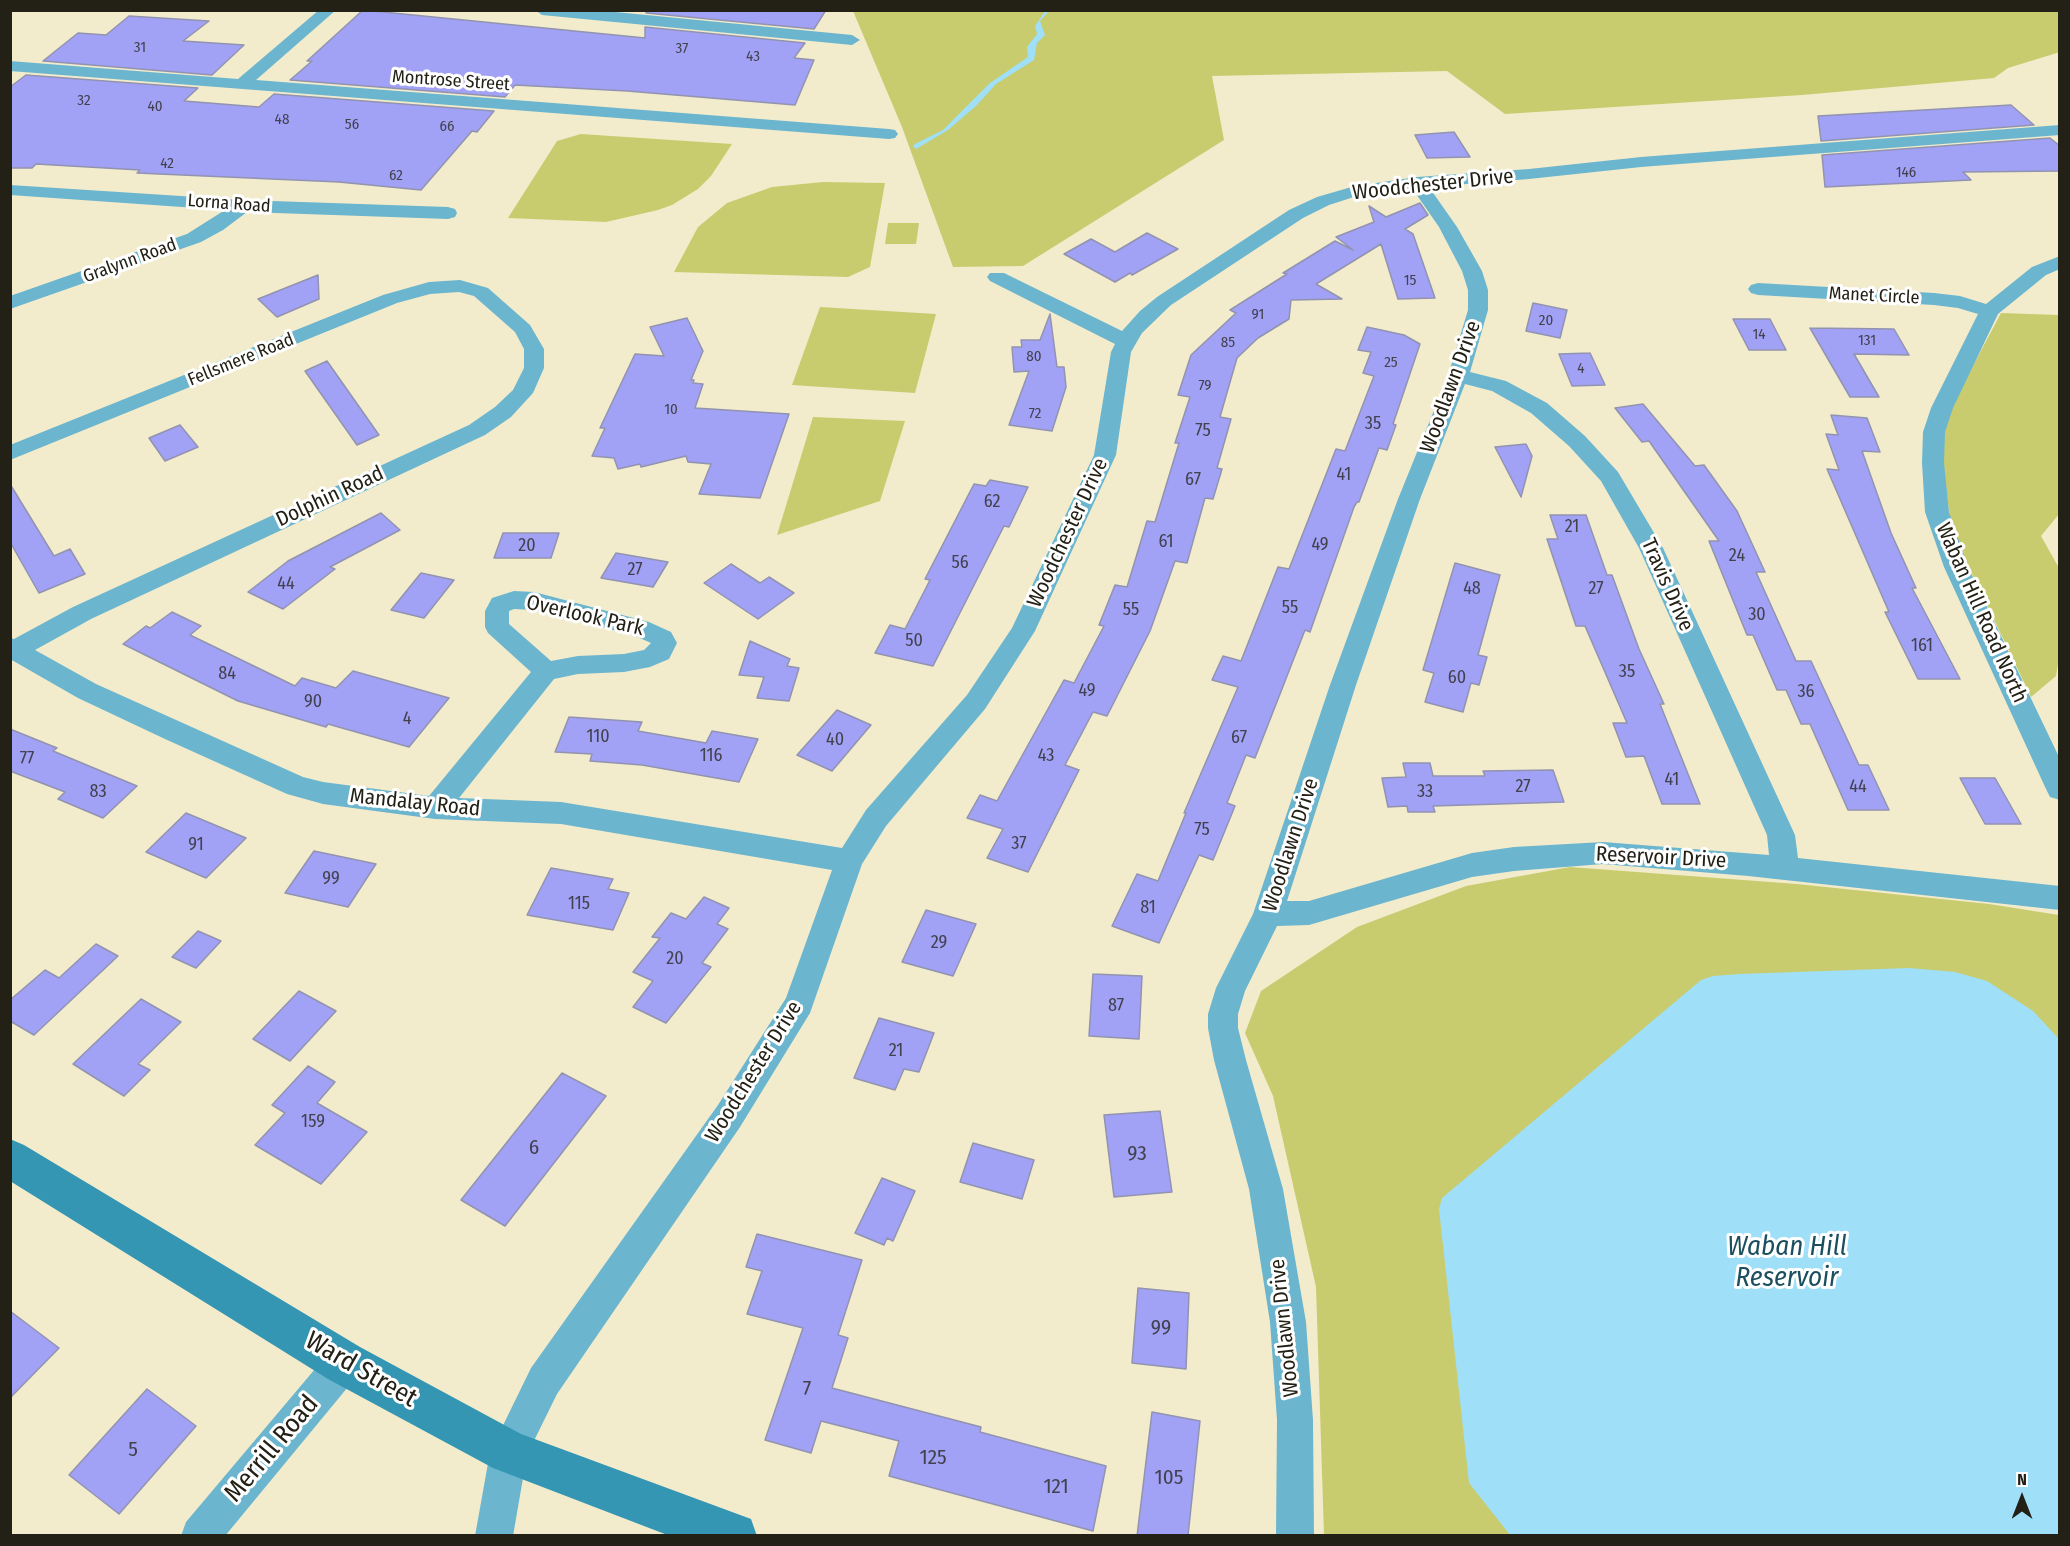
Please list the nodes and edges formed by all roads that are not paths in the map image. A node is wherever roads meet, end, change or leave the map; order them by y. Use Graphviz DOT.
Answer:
graph roads {
  1 [pos="329,10"];
  2 [pos="542,10"];
  3 [pos="852,40"];
  4 [pos="10,66"];
  5 [pos="242,84"];
  6 [pos="2060,130"];
  7 [pos="889,134"];
  8 [pos="1418,182"];
  9 [pos="10,190"];
  10 [pos="243,206"];
  11 [pos="448,213"];
  12 [pos="2060,262"];
  13 [pos="997,277"];
  14 [pos="1758,289"];
  15 [pos="476,290"];
  16 [pos="10,303"];
  17 [pos="1989,311"];
  18 [pos="1126,341"];
  19 [pos="1458,376"];
  20 [pos="10,453"];
  21 [pos="13,649"];
  22 [pos="546,671"];
  23 [pos="2060,789"];
  24 [pos="435,808"];
  25 [pos="849,861"];
  26 [pos="1785,868"];
  27 [pos="2060,898"];
  28 [pos="1268,914"];
  29 [pos="10,1158"];
  30 [pos="344,1363"];
  31 [pos="509,1452"];
  32 [pos="200,1536"];
  33 [pos="494,1536"];
  34 [pos="734,1536"];
  35 [pos="1295,1536"];
  1 -- 5 [label="street"];
  2 -- 3 [label="street"];
  4 -- 5 [label="street, Montrose Street"];
  5 -- 7 [label="street, Montrose Street"];
  6 -- 8 [label="street, Woodchester Drive"];
  8 -- 18 [label="street, Woodchester Drive"];
  8 -- 19 [label="street, Woodlawn Drive"];
  9 -- 10 [label="street, Lorna Road"];
  10 -- 11 [label="street, Lorna Road"];
  10 -- 16 [label="street, Gralynn Road"];
  12 -- 17 [label="street, Waban Hill Road North"];
  13 -- 18 [label="street"];
  14 -- 17 [label="street, Manet Circle"];
  15 -- 20 [label="street, Fellsmere Road"];
  15 -- 21 [label="street, Dolphin Road"];
  17 -- 23 [label="street, Waban Hill Road North"];
  18 -- 25 [label="street, Woodchester Drive"];
  19 -- 26 [label="street, Travis Drive"];
  19 -- 28 [label="street, Woodlawn Drive"];
  21 -- 24 [label="street, Mandalay Road"];
  22 -- 22 [label="street, Overlook Park"];
  22 -- 24 [label="street"];
  24 -- 25 [label="street, Mandalay Road"];
  25 -- 31 [label="street, Woodchester Drive"];
  26 -- 27 [label="street, Reservoir Drive"];
  26 -- 28 [label="street, Reservoir Drive"];
  28 -- 35 [label="street, Woodlawn Drive"];
  29 -- 30 [label="street, Ward Street"];
  30 -- 31 [label="street, Ward Street"];
  30 -- 32 [label="street, Merrill Road"];
  31 -- 33 [label="street, Woodchester Drive"];
  31 -- 34 [label="street, Ward Street"];
}
